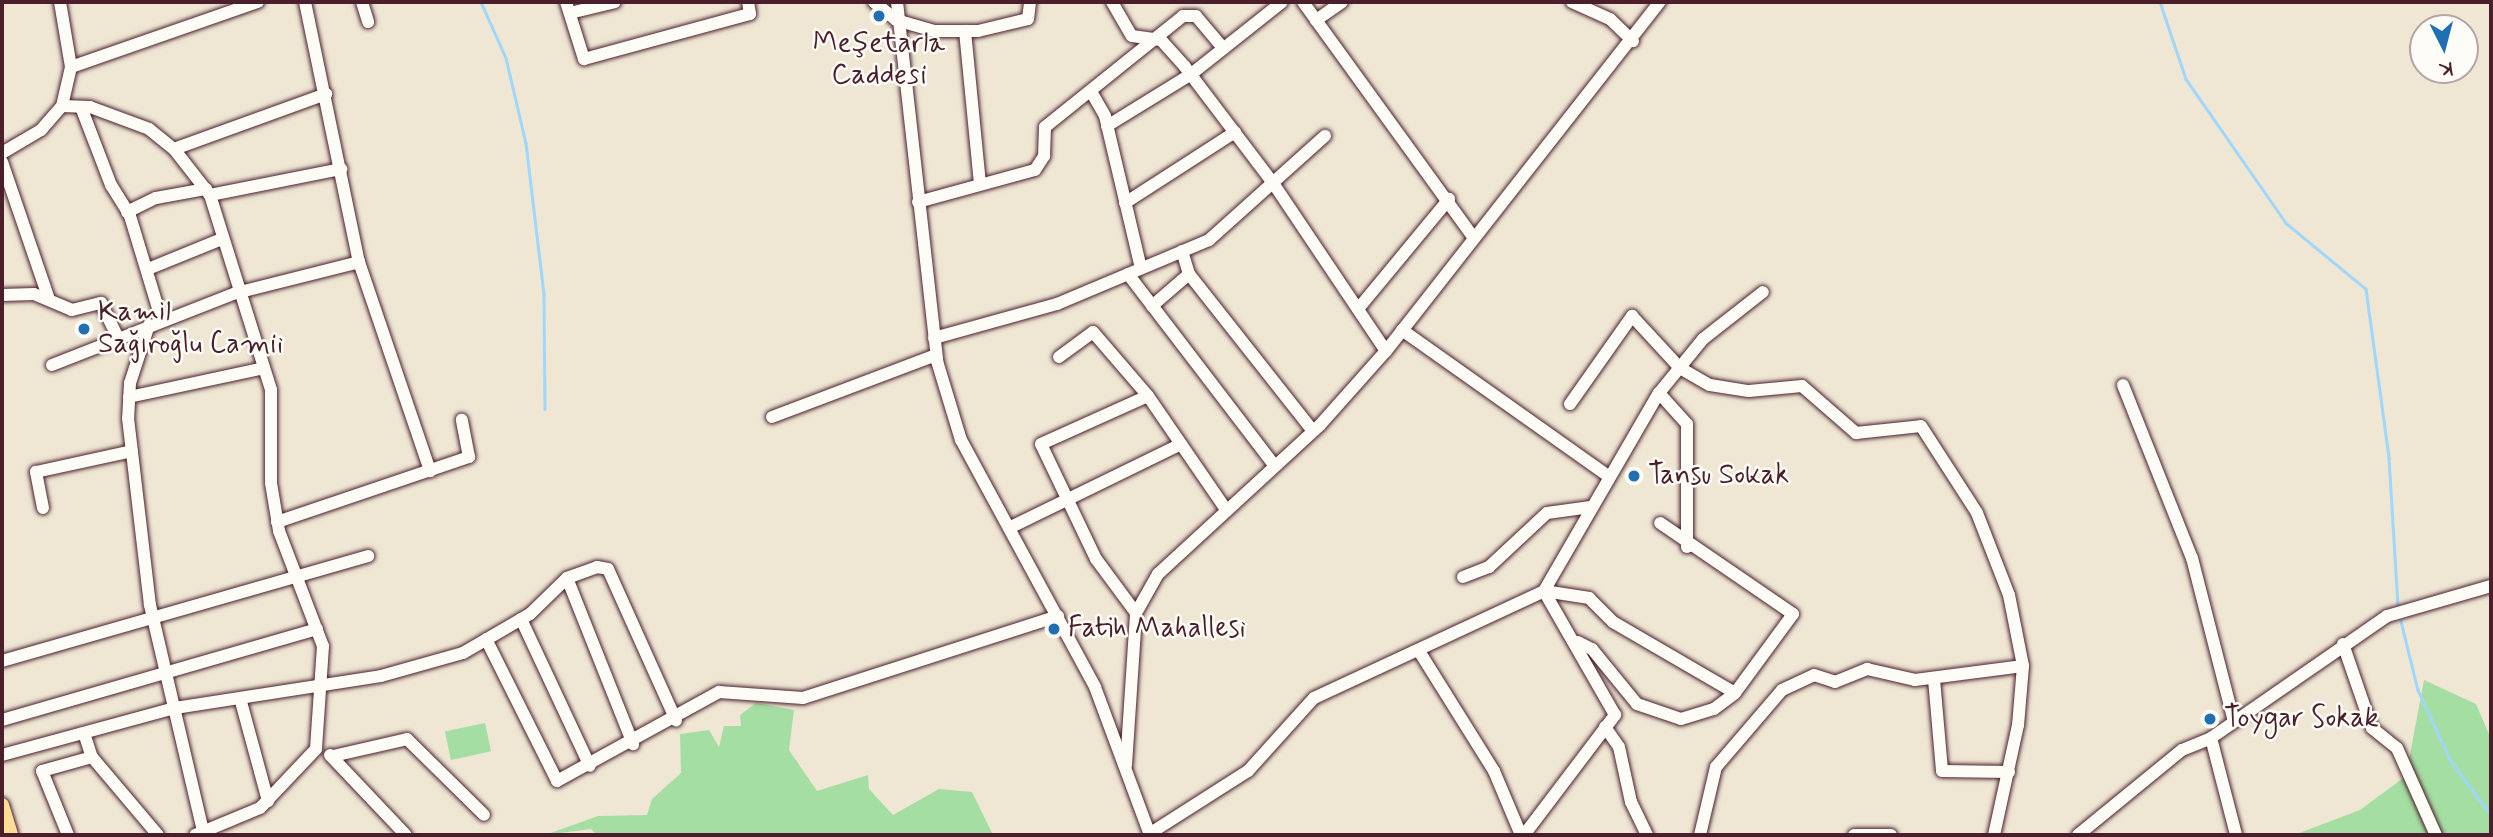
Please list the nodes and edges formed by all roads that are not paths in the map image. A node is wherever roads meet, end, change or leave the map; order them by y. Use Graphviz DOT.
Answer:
graph roads {
  1 [pos="60,2"];
  2 [pos="258,2"];
  3 [pos="305,2"];
  4 [pos="362,2"];
  5 [pos="615,2"];
  6 [pos="748,2"];
  7 [pos="874,2"];
  8 [pos="897,2"];
  9 [pos="1030,2"];
  10 [pos="1112,2"];
  11 [pos="1282,2"];
  12 [pos="1303,2"];
  13 [pos="1342,2"];
  14 [pos="1572,2"];
  15 [pos="1660,2"];
  16 [pos="568,7"];
  17 [pos="895,20"];
  18 [pos="1316,20"];
  19 [pos="368,22"];
  20 [pos="965,31"];
  21 [pos="1150,38"];
  22 [pos="1633,41"];
  23 [pos="1223,48"];
  24 [pos="71,67"];
  25 [pos="1191,75"];
  26 [pos="326,94"];
  27 [pos="1093,95"];
  28 [pos="62,106"];
  29 [pos="81,107"];
  30 [pos="1107,126"];
  31 [pos="1235,132"];
  32 [pos="1325,136"];
  33 [pos="174,149"];
  34 [pos="2,153"];
  35 [pos="2,162"];
  36 [pos="341,169"];
  37 [pos="1273,183"];
  38 [pos="980,184"];
  39 [pos="208,192"];
  40 [pos="1449,200"];
  41 [pos="918,202"];
  42 [pos="1125,203"];
  43 [pos="127,212"];
  44 [pos="1473,237"];
  45 [pos="222,239"];
  46 [pos="1182,251"];
  47 [pos="359,262"];
  48 [pos="1141,268"];
  49 [pos="148,269"];
  50 [pos="1128,274"];
  51 [pos="1189,274"];
  52 [pos="1763,292"];
  53 [pos="236,293"];
  54 [pos="2,295"];
  55 [pos="49,299"];
  56 [pos="1152,306"];
  57 [pos="1358,309"];
  58 [pos="162,321"];
  59 [pos="149,326"];
  60 [pos="1402,330"];
  61 [pos="118,338"];
  62 [pos="934,338"];
  63 [pos="1386,351"];
  64 [pos="936,355"];
  65 [pos="1059,357"];
  66 [pos="52,365"];
  67 [pos="264,368"];
  68 [pos="1680,368"];
  69 [pos="2123,385"];
  70 [pos="1659,393"];
  71 [pos="1148,396"];
  72 [pos="129,397"];
  73 [pos="1570,404"];
  74 [pos="772,417"];
  75 [pos="461,420"];
  76 [pos="1313,431"];
  77 [pos="1181,444"];
  78 [pos="132,451"];
  79 [pos="1274,465"];
  80 [pos="430,471"];
  81 [pos="1608,476"];
  82 [pos="1067,502"];
  83 [pos="1591,507"];
  84 [pos="43,508"];
  85 [pos="1225,508"];
  86 [pos="277,522"];
  87 [pos="1660,523"];
  88 [pos="1011,527"];
  89 [pos="1687,547"];
  90 [pos="368,556"];
  91 [pos="1464,577"];
  92 [pos="567,579"];
  93 [pos="298,581"];
  94 [pos="2491,586"];
  95 [pos="1544,591"];
  96 [pos="1136,613"];
  97 [pos="1058,616"];
  98 [pos="153,617"];
  99 [pos="521,619"];
  100 [pos="317,629"];
  101 [pos="486,639"];
  102 [pos="1578,642"];
  103 [pos="2343,644"];
  104 [pos="1419,651"];
  105 [pos="2,661"];
  106 [pos="2023,666"];
  107 [pos="166,671"];
  108 [pos="1934,679"];
  109 [pos="325,685"];
  110 [pos="1735,693"];
  111 [pos="240,698"];
  112 [pos="175,708"];
  113 [pos="2,720"];
  114 [pos="676,720"];
  115 [pos="2234,721"];
  116 [pos="1605,727"];
  117 [pos="84,733"];
  118 [pos="2211,738"];
  119 [pos="633,744"];
  120 [pos="316,749"];
  121 [pos="2,755"];
  122 [pos="333,756"];
  123 [pos="92,757"];
  124 [pos="1126,765"];
  125 [pos="590,766"];
  126 [pos="2009,772"];
  127 [pos="268,801"];
  128 [pos="2,804"];
  129 [pos="484,815"];
  130 [pos="201,834"];
  131 [pos="11,835"];
  132 [pos="68,835"];
  133 [pos="158,835"];
  134 [pos="406,835"];
  135 [pos="1149,835"];
  136 [pos="1523,835"];
  137 [pos="1647,835"];
  138 [pos="1700,835"];
  139 [pos="1854,835"];
  140 [pos="1891,835"];
  141 [pos="1994,835"];
  142 [pos="2078,835"];
  143 [pos="2236,835"];
  144 [pos="2436,835"];
  1 -- 24 [label="street"];
  2 -- 24 [label="street"];
  3 -- 26 [label="street"];
  4 -- 19 [label="street"];
  5 -- 16 [label="street"];
  6 -- 16 [label="street"];
  7 -- 17 [label="street"];
  8 -- 17 [label="street"];
  9 -- 20 [label="street"];
  10 -- 21 [label="street"];
  11 -- 23 [label="street"];
  12 -- 18 [label="street"];
  13 -- 18 [label="street"];
  14 -- 22 [label="street"];
  15 -- 22 [label="street"];
  17 -- 20 [label="street"];
  17 -- 41 [label="street"];
  18 -- 40 [label="street"];
  20 -- 38 [label="street"];
  21 -- 23 [label="street"];
  21 -- 25 [label="street"];
  21 -- 27 [label="street"];
  22 -- 44 [label="street"];
  23 -- 25 [label="street"];
  24 -- 28 [label="street"];
  25 -- 30 [label="street"];
  25 -- 31 [label="street"];
  26 -- 33 [label="street"];
  26 -- 36 [label="street"];
  27 -- 30 [label="street"];
  27 -- 38 [label="street"];
  28 -- 29 [label="street"];
  28 -- 34 [label="street"];
  29 -- 33 [label="street"];
  29 -- 43 [label="street"];
  30 -- 42 [label="street"];
  31 -- 37 [label="street"];
  31 -- 42 [label="street"];
  32 -- 37 [label="street"];
  33 -- 39 [label="street"];
  35 -- 55 [label="street"];
  36 -- 39 [label="street"];
  36 -- 47 [label="street"];
  37 -- 46 [label="street"];
  37 -- 57 [label="street"];
  38 -- 41 [label="street"];
  39 -- 43 [label="street"];
  39 -- 45 [label="street"];
  40 -- 44 [label="street"];
  40 -- 57 [label="street"];
  41 -- 62 [label="street"];
  42 -- 48 [label="street"];
  43 -- 49 [label="street"];
  44 -- 60 [label="street"];
  45 -- 49 [label="street"];
  45 -- 53 [label="street"];
  46 -- 48 [label="street"];
  46 -- 51 [label="street"];
  47 -- 53 [label="street"];
  47 -- 80 [label="street"];
  48 -- 50 [label="street"];
  49 -- 58 [label="street"];
  50 -- 56 [label="street"];
  50 -- 62 [label="street"];
  51 -- 56 [label="street"];
  51 -- 76 [label="street"];
  52 -- 68 [label="street"];
  53 -- 58 [label="street"];
  53 -- 67 [label="street"];
  54 -- 55 [label="street"];
  55 -- 61 [label="street"];
  56 -- 79 [label="street"];
  57 -- 63 [label="street"];
  58 -- 59 [label="street"];
  59 -- 61 [label="street"];
  59 -- 72 [label="street"];
  60 -- 63 [label="street"];
  60 -- 81 [label="street"];
  61 -- 66 [label="street"];
  62 -- 64 [label="street"];
  63 -- 76 [label="street"];
  64 -- 74 [label="street"];
  64 -- 88 [label="street"];
  65 -- 71 [label="street"];
  67 -- 72 [label="street"];
  67 -- 86 [label="street"];
  68 -- 70 [label="street"];
  68 -- 73 [label="street"];
  68 -- 106 [label="street"];
  69 -- 115 [label="street"];
  70 -- 81 [label="street"];
  70 -- 89 [label="street"];
  71 -- 77 [label="street"];
  71 -- 82 [label="street"];
  72 -- 78 [label="street"];
  75 -- 80 [label="street"];
  76 -- 79 [label="street"];
  77 -- 82 [label="street"];
  77 -- 85 [label="street"];
  78 -- 84 [label="street"];
  78 -- 98 [label="street"];
  79 -- 85 [label="street"];
  80 -- 86 [label="street"];
  81 -- 83 [label="street"];
  82 -- 88 [label="street"];
  82 -- 96 [label="street"];
  83 -- 91 [label="street"];
  83 -- 95 [label="street"];
  85 -- 96 [label="street"];
  86 -- 93 [label="street"];
  87 -- 89 [label="street"];
  88 -- 97 [label="street"];
  89 -- 110 [label="street"];
  90 -- 93 [label="street"];
  92 -- 99 [label="street"];
  92 -- 114 [label="street"];
  92 -- 119 [label="street"];
  93 -- 98 [label="street"];
  93 -- 100 [label="street"];
  94 -- 103 [label="street"];
  95 -- 102 [label="street"];
  95 -- 104 [label="street"];
  95 -- 110 [label="street"];
  96 -- 124 [label="street"];
  97 -- 114 [label="street"];
  97 -- 124 [label="street"];
  98 -- 105 [label="street"];
  98 -- 107 [label="street"];
  99 -- 101 [label="street"];
  99 -- 125 [label="street"];
  100 -- 107 [label="street"];
  100 -- 109 [label="street"];
  101 -- 109 [label="street"];
  101 -- 125 [label="street"];
  102 -- 110 [label="street"];
  102 -- 116 [label="street"];
  103 -- 115 [label="street"];
  103 -- 144 [label="street"];
  104 -- 135 [label="street"];
  104 -- 136 [label="street"];
  106 -- 108 [label="street"];
  106 -- 126 [label="street"];
  107 -- 112 [label="street"];
  107 -- 113 [label="street"];
  108 -- 126 [label="street"];
  108 -- 138 [label="street"];
  109 -- 111 [label="street"];
  109 -- 120 [label="street"];
  111 -- 112 [label="street"];
  111 -- 127 [label="street"];
  112 -- 117 [label="street"];
  112 -- 130 [label="street"];
  114 -- 119 [label="street"];
  115 -- 118 [label="street"];
  116 -- 136 [label="street"];
  116 -- 137 [label="street"];
  117 -- 121 [label="street"];
  117 -- 123 [label="street"];
  118 -- 142 [label="street"];
  118 -- 143 [label="street"];
  119 -- 125 [label="street"];
  120 -- 122 [label="street"];
  120 -- 127 [label="street"];
  122 -- 129 [label="street"];
  122 -- 134 [label="street"];
  123 -- 132 [label="street"];
  123 -- 133 [label="street"];
  124 -- 135 [label="street"];
  126 -- 141 [label="street"];
  127 -- 130 [label="street"];
  128 -- 131 [label="main road"];
  139 -- 140 [label="street"];
}
